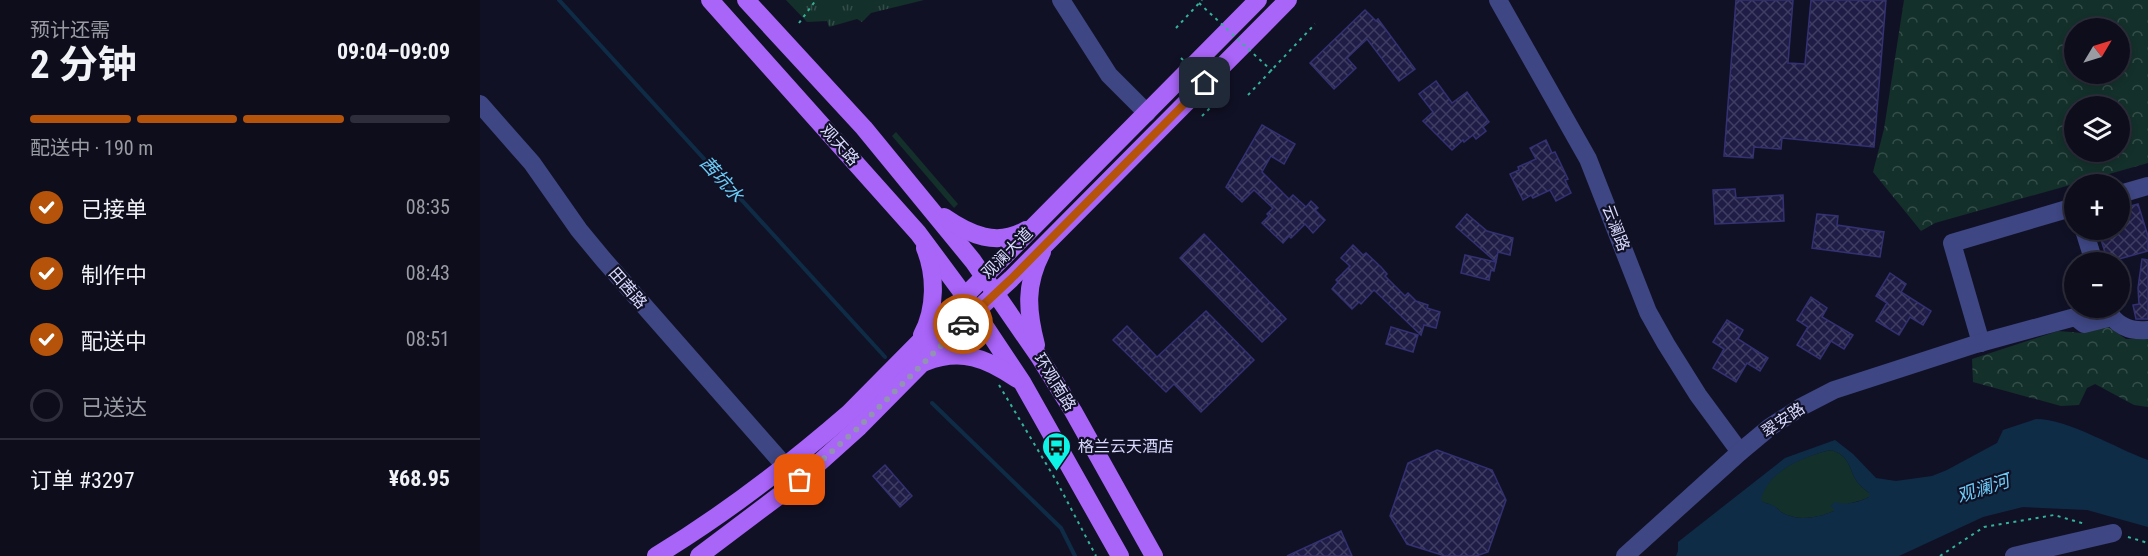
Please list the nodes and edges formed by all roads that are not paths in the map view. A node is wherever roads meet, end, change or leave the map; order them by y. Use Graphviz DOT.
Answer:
graph roads {
  1 [pos="710,0"];
  2 [pos="746,0"];
  3 [pos="1061,0"];
  4 [pos="1258,0"];
  5 [pos="1288,0"];
  6 [pos="1498,0"];
  7 [pos="480,104"];
  8 [pos="1147,112"];
  9 [pos="864,128"];
  10 [pos="842,148"];
  11 [pos="2148,186"];
  12 [pos="2130,191"];
  13 [pos="924,200"];
  14 [pos="2064,210"];
  15 [pos="1036,225"];
  16 [pos="918,233"];
  17 [pos="1047,243"];
  18 [pos="984,276"];
  19 [pos="996,293"];
  20 [pos="964,295"];
  21 [pos="976,313"];
  22 [pos="2068,318"];
  23 [pos="2077,318"];
  24 [pos="2096,318"];
  25 [pos="2115,318"];
  26 [pos="2148,330"];
  27 [pos="916,344"];
  28 [pos="1978,344"];
  29 [pos="1040,358"];
  30 [pos="921,364"];
  31 [pos="1022,382"];
  32 [pos="1740,452"];
  33 [pos="784,466"];
  34 [pos="2113,533"];
  35 [pos="656,556"];
  36 [pos="699,556"];
  37 [pos="1120,556"];
  38 [pos="1154,556"];
  39 [pos="1625,556"];
  40 [pos="2014,556"];
  1 -- 10 [label="main road, 观天路"];
  2 -- 9 [label="main road, 观天路"];
  3 -- 8 [label="street"];
  4 -- 8 [label="main road, 观澜大道"];
  5 -- 17 [label="main road, 观澜大道"];
  6 -- 32 [label="street, 云澜路"];
  7 -- 33 [label="street, 田茜路"];
  8 -- 15 [label="main road, 观澜大道"];
  9 -- 10 [label="main road"];
  9 -- 13 [label="main road, 观天路"];
  10 -- 16 [label="main road, 观天路"];
  11 -- 12 [label="street"];
  13 -- 15 [label="main road"];
  13 -- 18 [label="main road, 观天路"];
  14 -- 28 [label="street"];
  15 -- 18 [label="main road, 观澜大道"];
  16 -- 20 [label="main road, 观天路"];
  16 -- 27 [label="main road"];
  17 -- 19 [label="main road, 观澜大道"];
  17 -- 29 [label="main road"];
  18 -- 19 [label="main road, 环观南路"];
  18 -- 20 [label="main road, 观澜大道"];
  19 -- 21 [label="main road, 观澜大道"];
  19 -- 29 [label="main road, 环观南路"];
  20 -- 21 [label="main road, 环观南路"];
  20 -- 27 [label="main road, 观澜大道"];
  21 -- 30 [label="main road, 观澜大道"];
  21 -- 31 [label="main road, 环观南路"];
  22 -- 28 [label="street, 翠安路"];
  23 -- 24 [label="street, 翠安路"];
  25 -- 26 [label="street"];
  27 -- 33 [label="main road, 观澜大道"];
  28 -- 32 [label="street, 翠安路"];
  29 -- 38 [label="main road, 环观南路"];
  30 -- 31 [label="main road"];
  30 -- 36 [label="main road, 观澜大道"];
  31 -- 37 [label="main road, 环观南路"];
  32 -- 39 [label="street, 翠安路"];
  33 -- 35 [label="main road, 观澜大道"];
  34 -- 40 [label="street"];
}
